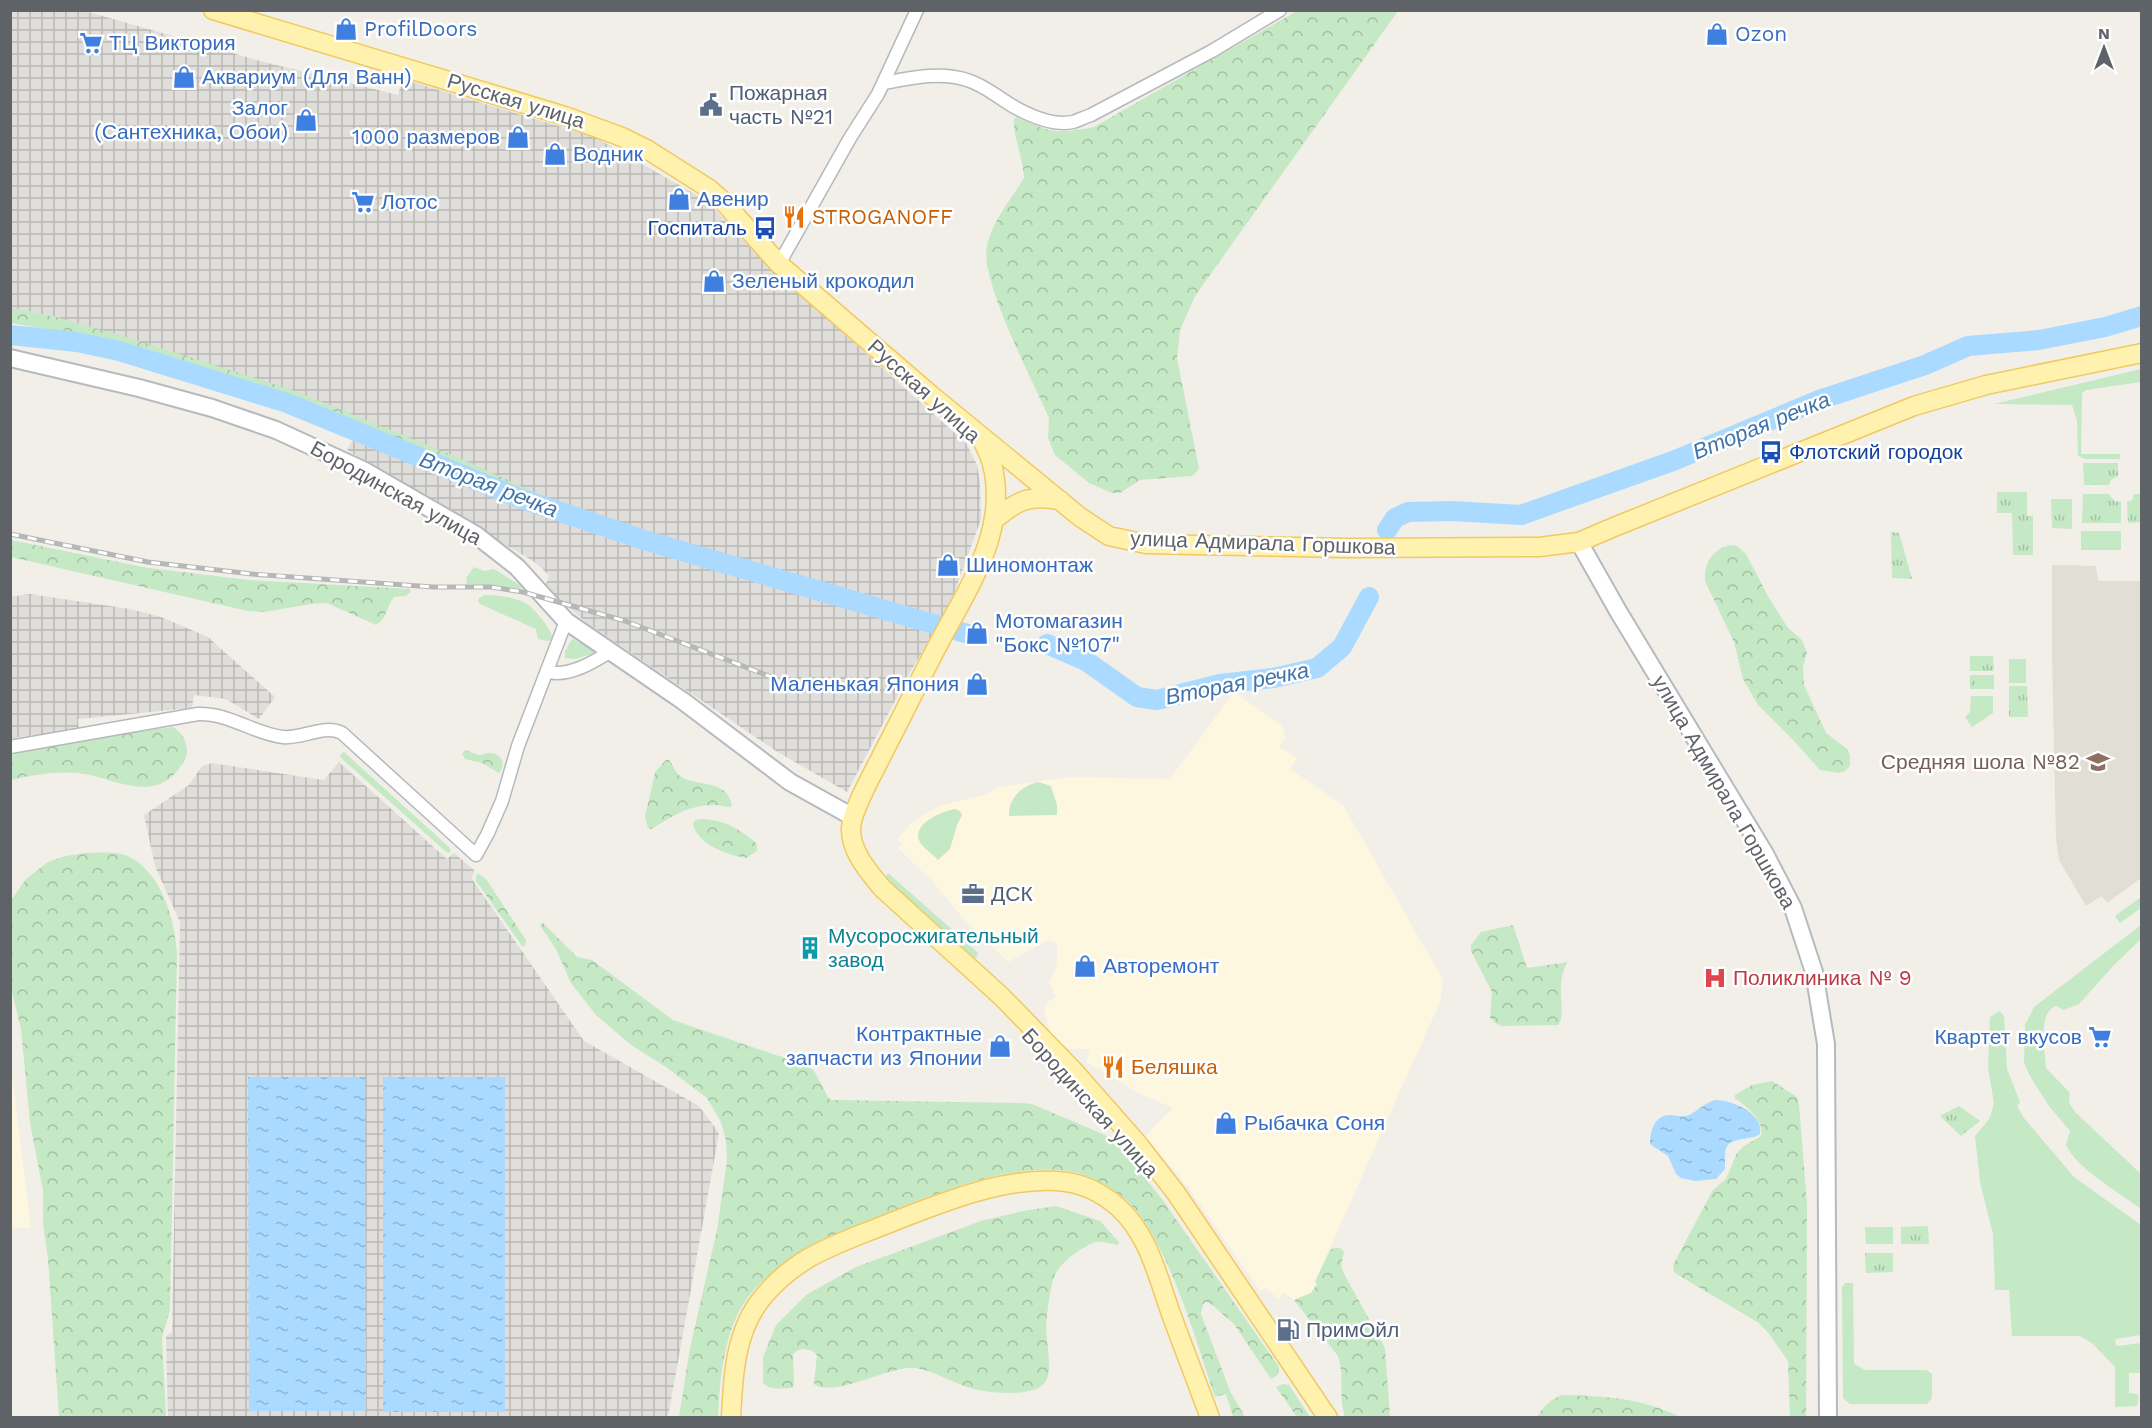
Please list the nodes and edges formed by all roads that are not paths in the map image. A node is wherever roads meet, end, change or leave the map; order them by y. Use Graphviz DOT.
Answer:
graph roads {
  1 [pos="213,10"];
  2 [pos="917,10"];
  3 [pos="1280,10"];
  4 [pos="884,83"];
  5 [pos="780,264"];
  6 [pos="2142,353"];
  7 [pos="10,358"];
  8 [pos="981,437"];
  9 [pos="1060,500"];
  10 [pos="994,520"];
  11 [pos="1579,542"];
  12 [pos="953,617"];
  13 [pos="567,621"];
  14 [pos="611,651"];
  15 [pos="548,672"];
  16 [pos="10,747"];
  17 [pos="850,815"];
  18 [pos="731,1418"];
  19 [pos="737,1418"];
  20 [pos="1200,1418"];
  21 [pos="1210,1418"];
  22 [pos="1320,1418"];
  23 [pos="1328,1418"];
  24 [pos="1828,1418"];
  1 -- 5 [label="main road, Русская улица"];
  2 -- 4 [label="street"];
  3 -- 4 [label="street"];
  4 -- 5 [label="street"];
  5 -- 8 [label="main road, Русская улица"];
  6 -- 11 [label="main road, улица Адмирала Горшкова"];
  7 -- 13 [label="main road, Бородинская улица"];
  8 -- 9 [label="main road, улица Адмирала Горшкова"];
  8 -- 10 [label="main road, Русская улица"];
  9 -- 10 [label="main road"];
  9 -- 11 [label="main road, улица Адмирала Горшкова"];
  10 -- 12 [label="main road, Русская улица"];
  11 -- 24 [label="main road, улица Адмирала Горшкова"];
  12 -- 17 [label="main road, Бородинская улица"];
  13 -- 14 [label="main road, Бородинская улица"];
  13 -- 15 [label="street"];
  14 -- 15 [label="street"];
  14 -- 17 [label="main road, Бородинская улица"];
  15 -- 16 [label="street"];
  17 -- 22 [label="main road, Бородинская улица"];
  17 -- 23 [label="main road, Бородинская улица"];
  18 -- 21 [label="main road"];
  19 -- 20 [label="main road"];
}
